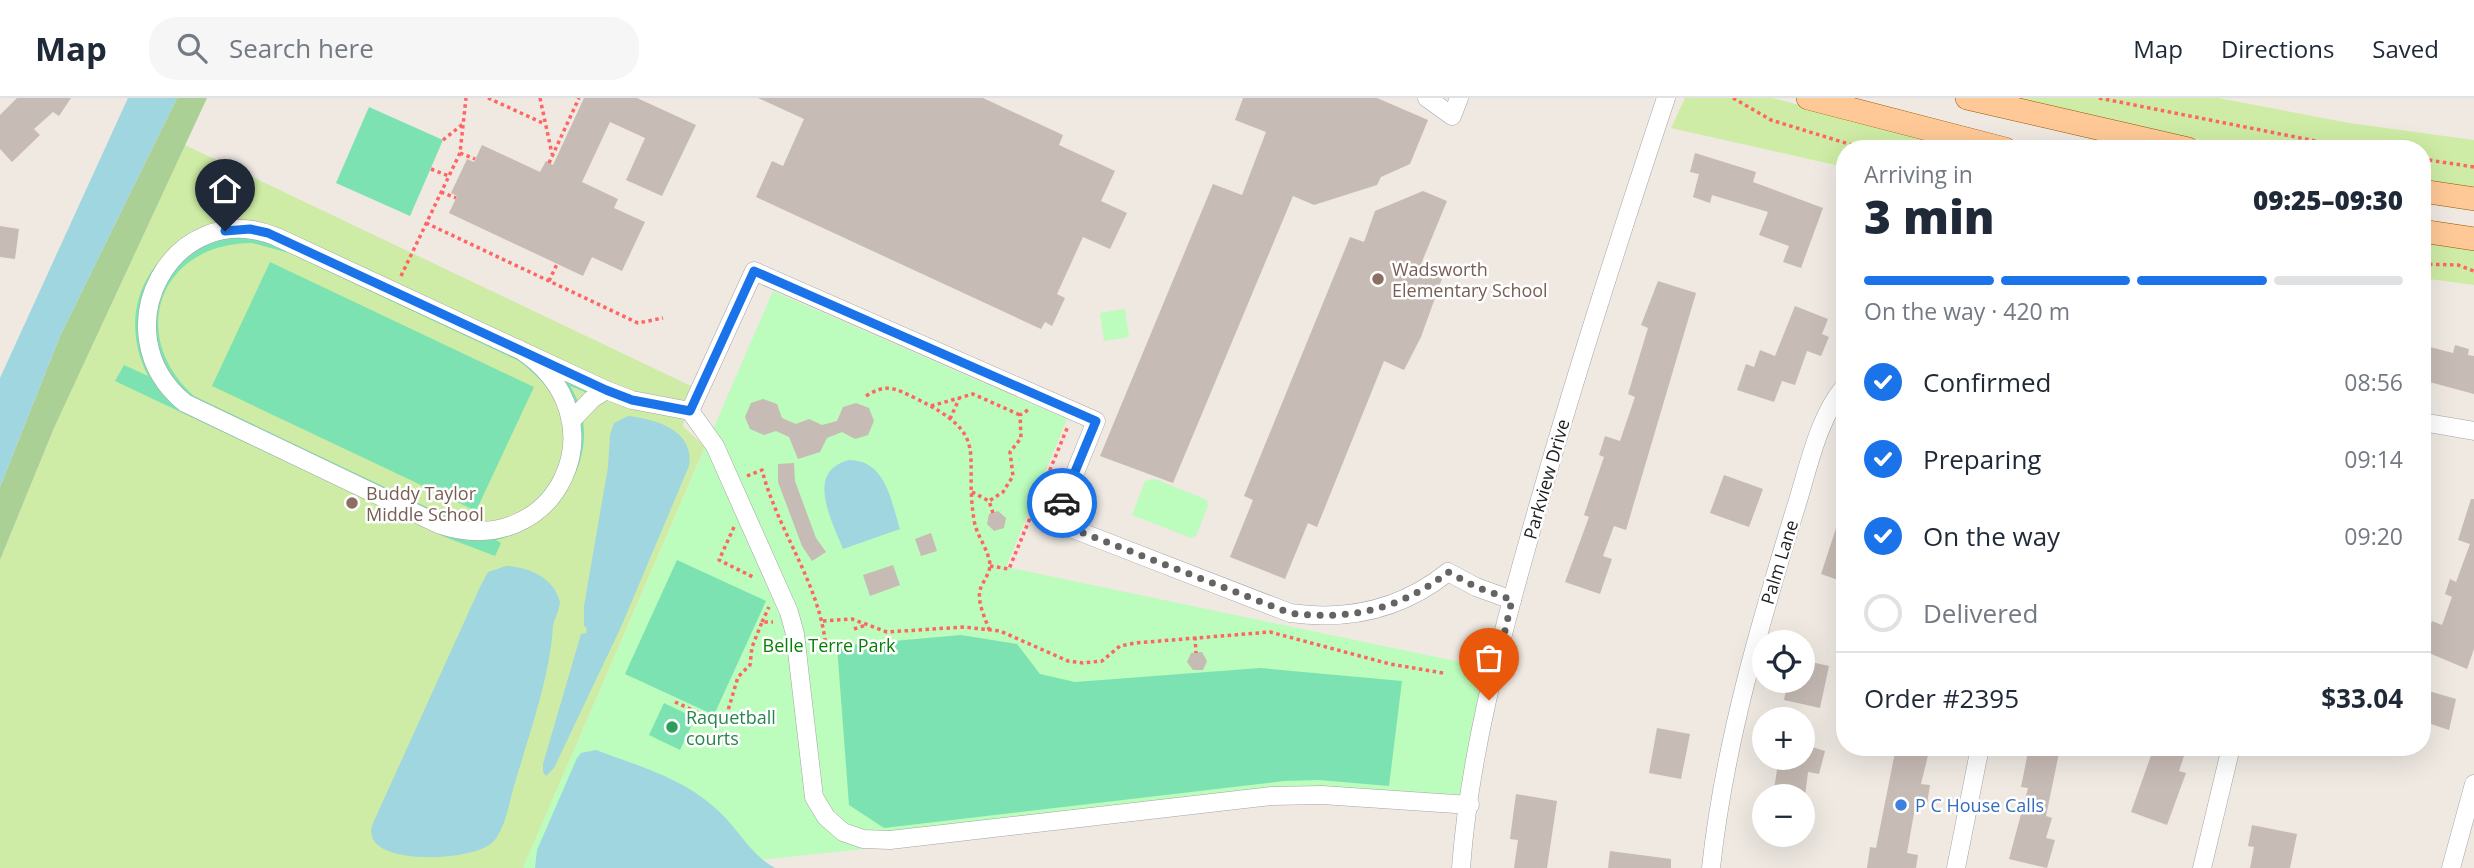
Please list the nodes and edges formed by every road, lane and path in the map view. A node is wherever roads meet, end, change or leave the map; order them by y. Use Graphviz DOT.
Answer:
graph roads {
  1 [pos="466,98"];
  2 [pos="488,98"];
  3 [pos="540,98"];
  4 [pos="579,98"];
  5 [pos="1427,98"];
  6 [pos="1459,98"];
  7 [pos="1666,98"];
  8 [pos="1733,98"];
  9 [pos="1808,98"];
  10 [pos="1967,98"];
  11 [pos="2099,98"];
  12 [pos="463,124"];
  13 [pos="545,124"];
  14 [pos="443,140"];
  15 [pos="1836,140"];
  16 [pos="1969,140"];
  17 [pos="2149,140"];
  18 [pos="2311,140"];
  19 [pos="460,153"];
  20 [pos="552,157"];
  21 [pos="475,159"];
  22 [pos="2431,160"];
  23 [pos="549,163"];
  24 [pos="2474,167"];
  25 [pos="431,169"];
  26 [pos="449,176"];
  27 [pos="442,192"];
  28 [pos="2431,192"];
  29 [pos="456,198"];
  30 [pos="2474,199"];
  31 [pos="426,223"];
  32 [pos="2431,232"];
  33 [pos="2474,239"];
  34 [pos="557,264"];
  35 [pos="2431,264"];
  36 [pos="2474,271"];
  37 [pos="401,276"];
  38 [pos="549,281"];
  39 [pos="663,318"];
  40 [pos="519,349"];
  41 [pos="606,390"];
  42 [pos="866,396"];
  43 [pos="959,399"];
  44 [pos="1836,399"];
  45 [pos="931,406"];
  46 [pos="1030,409"];
  47 [pos="690,411"];
  48 [pos="1074,411"];
  49 [pos="1020,415"];
  50 [pos="950,419"];
  51 [pos="572,420"];
  52 [pos="2431,424"];
  53 [pos="2474,432"];
  54 [pos="732,483"];
  55 [pos="972,492"];
  56 [pos="989,500"];
  57 [pos="743,506"];
  58 [pos="993,513"];
  59 [pos="806,563"];
  60 [pos="990,566"];
  61 [pos="800,567"];
  62 [pos="755,578"];
  63 [pos="1512,600"];
  64 [pos="769,604"];
  65 [pos="823,621"];
  66 [pos="762,622"];
  67 [pos="793,624"];
  68 [pos="866,625"];
  69 [pos="854,629"];
  70 [pos="990,632"];
  71 [pos="1195,637"];
  72 [pos="824,649"];
  73 [pos="1196,653"];
  74 [pos="1443,673"];
  75 [pos="675,702"];
  76 [pos="1978,756"];
  77 [pos="2229,756"];
  78 [pos="2474,784"];
  79 [pos="1470,805"];
  80 [pos="1461,868"];
  81 [pos="1711,868"];
  82 [pos="1956,868"];
  83 [pos="2203,868"];
  84 [pos="2451,868"];
  1 -- 12 [label="path"];
  2 -- 13 [label="path"];
  3 -- 13 [label="path"];
  4 -- 20 [label="path"];
  5 -- 6 [label="street"];
  7 -- 63 [label="street, Parkview Drive"];
  8 -- 15 [label="path"];
  9 -- 16 [label="main road"];
  10 -- 17 [label="main road"];
  11 -- 18 [label="path"];
  12 -- 14 [label="path"];
  12 -- 19 [label="path"];
  13 -- 20 [label="path"];
  19 -- 21 [label="path"];
  19 -- 26 [label="path"];
  20 -- 23 [label="path"];
  22 -- 24 [label="path"];
  25 -- 26 [label="path"];
  26 -- 27 [label="path"];
  27 -- 29 [label="path"];
  27 -- 31 [label="path"];
  28 -- 30 [label="main road"];
  31 -- 37 [label="path"];
  31 -- 38 [label="path"];
  32 -- 33 [label="main road"];
  34 -- 38 [label="path"];
  35 -- 36 [label="path"];
  38 -- 39 [label="path"];
  40 -- 41 [label="street"];
  40 -- 51 [label="street"];
  40 -- 51 [label="street"];
  41 -- 47 [label="street"];
  41 -- 51 [label="street"];
  42 -- 45 [label="path"];
  43 -- 45 [label="path"];
  43 -- 49 [label="path"];
  43 -- 50 [label="path"];
  44 -- 81 [label="street, Palm Lane"];
  45 -- 50 [label="path"];
  46 -- 49 [label="path"];
  47 -- 48 [label="street"];
  47 -- 54 [label="street"];
  48 -- 60 [label="path"];
  48 -- 63 [label="street"];
  49 -- 56 [label="path"];
  50 -- 55 [label="path"];
  52 -- 53 [label="street"];
  54 -- 57 [label="street"];
  54 -- 61 [label="path"];
  55 -- 56 [label="path"];
  55 -- 60 [label="path"];
  56 -- 58 [label="path"];
  57 -- 62 [label="path"];
  57 -- 67 [label="street"];
  59 -- 61 [label="path"];
  60 -- 70 [label="path"];
  61 -- 65 [label="path"];
  63 -- 79 [label="street, Parkview Drive"];
  64 -- 66 [label="path"];
  65 -- 68 [label="path"];
  65 -- 72 [label="path"];
  66 -- 67 [label="path"];
  66 -- 75 [label="path"];
  67 -- 79 [label="street"];
  68 -- 69 [label="path"];
  68 -- 70 [label="path"];
  70 -- 71 [label="path"];
  71 -- 73 [label="path"];
  71 -- 74 [label="path"];
  76 -- 82 [label="street"];
  77 -- 83 [label="street"];
  78 -- 84 [label="street"];
  79 -- 80 [label="street, Parkview Drive"];
}
